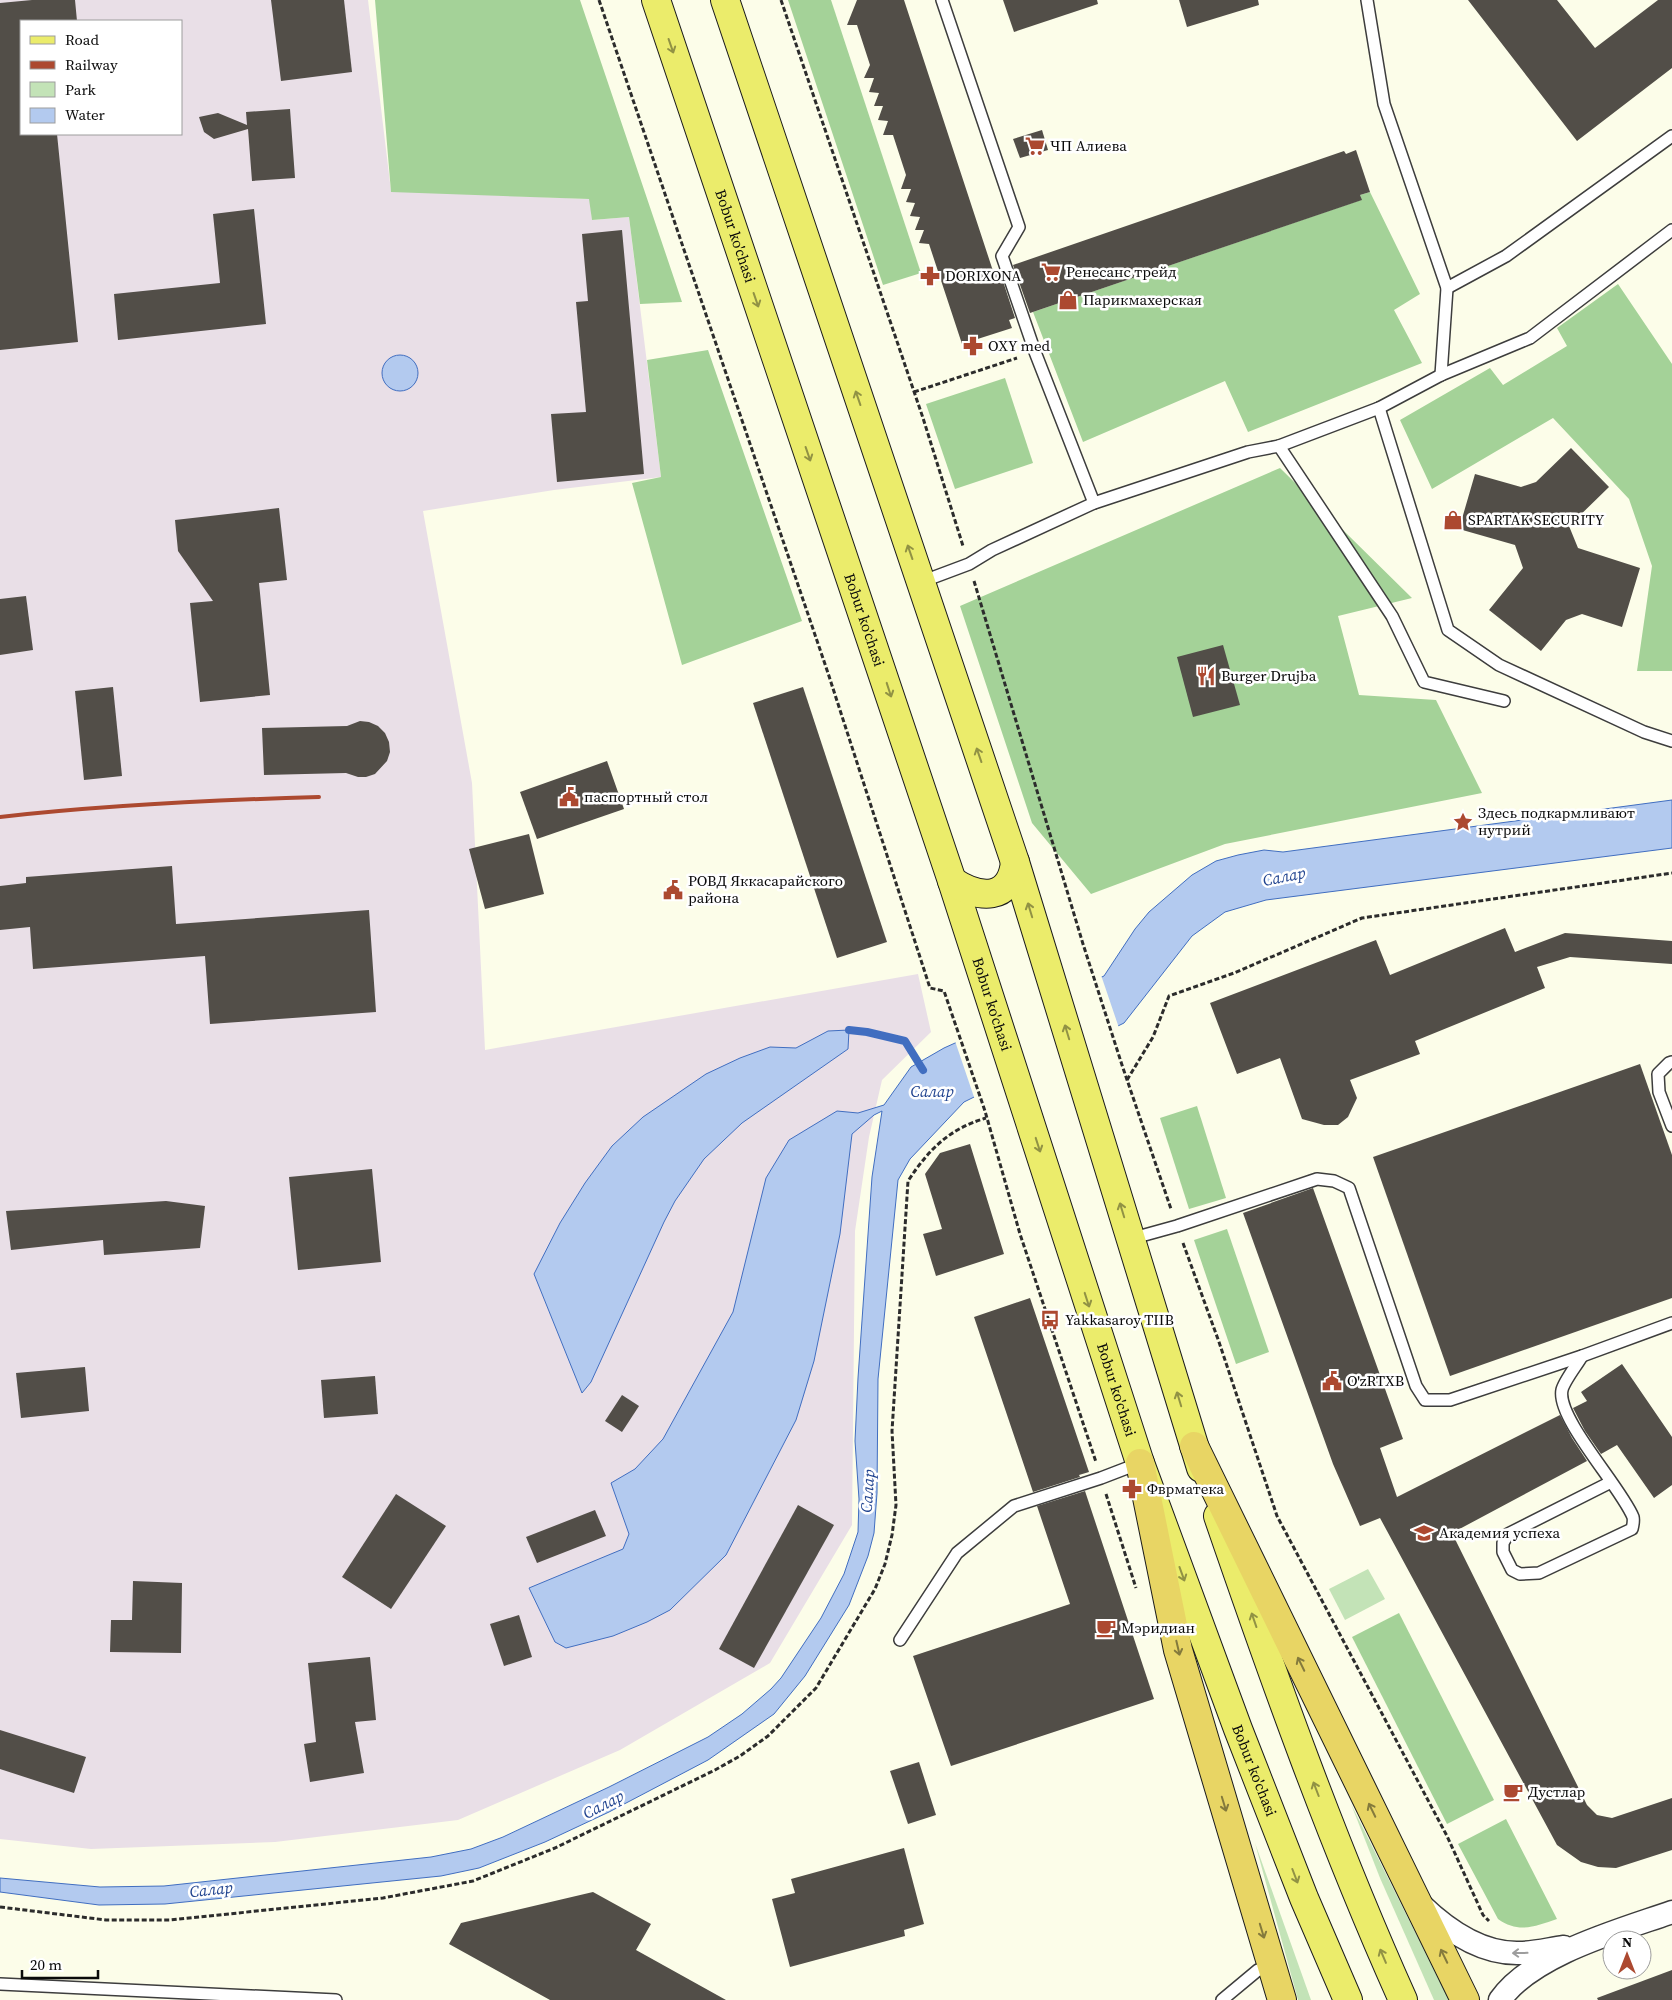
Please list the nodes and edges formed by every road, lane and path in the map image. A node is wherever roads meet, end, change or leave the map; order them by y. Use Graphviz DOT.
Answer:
graph roads {
  1 [pos="599,0"];
  2 [pos="656,0"];
  3 [pos="725,0"];
  4 [pos="781,0"];
  5 [pos="942,0"];
  6 [pos="1367,0"];
  7 [pos="1672,136"];
  8 [pos="1672,230"];
  9 [pos="1447,288"];
  10 [pos="1035,352"];
  11 [pos="1441,375"];
  12 [pos="914,392"];
  13 [pos="1379,408"];
  14 [pos="1279,446"];
  15 [pos="1094,503"];
  16 [pos="969,564"];
  17 [pos="921,582"];
  18 [pos="1504,701"];
  19 [pos="1672,741"];
  20 [pos="1015,862"];
  21 [pos="1672,873"];
  22 [pos="952,881"];
  23 [pos="1672,1062"];
  24 [pos="1127,1080"];
  25 [pos="987,1118"];
  26 [pos="1672,1126"];
  27 [pos="1177,1226"];
  28 [pos="1130,1239"];
  29 [pos="1672,1323"];
  30 [pos="1582,1356"];
  31 [pos="1194,1446"];
  32 [pos="1140,1463"];
  33 [pos="1101,1478"];
  34 [pos="1611,1482"];
  35 [pos="900,1640"];
  36 [pos="1416,1900"];
  37 [pos="0,1907"];
  38 [pos="1672,1912"];
  39 [pos="1493,1925"];
  40 [pos="1585,1943"];
  41 [pos="1272,1966"];
  42 [pos="0,1984"];
  43 [pos="336,2000"];
  44 [pos="1222,2000"];
  45 [pos="1282,2000"];
  46 [pos="1348,2000"];
  47 [pos="1403,2000"];
  48 [pos="1465,2000"];
  49 [pos="1500,2000"];
  1 -- 25 [label="path"];
  2 -- 22 [label="main road, Bobur ko'chasi, one-way"];
  17 -- 3 [label="main road, one-way"];
  4 -- 12 [label="path"];
  5 -- 10 [label="lane"];
  6 -- 9 [label="lane"];
  7 -- 9 [label="lane"];
  8 -- 11 [label="lane"];
  9 -- 11 [label="lane"];
  10 -- 12 [label="path"];
  10 -- 15 [label="lane"];
  11 -- 13 [label="lane"];
  12 -- 16 [label="path"];
  13 -- 14 [label="lane"];
  13 -- 19 [label="lane"];
  14 -- 15 [label="lane"];
  14 -- 18 [label="lane"];
  15 -- 16 [label="lane"];
  16 -- 17 [label="lane"];
  16 -- 24 [label="path"];
  20 -- 17 [label="main road, one-way"];
  20 -- 22 [label="main road"];
  28 -- 20 [label="main road, one-way"];
  21 -- 24 [label="path"];
  22 -- 32 [label="main road, Bobur ko'chasi, one-way"];
  23 -- 26 [label="lane"];
  24 -- 27 [label="path"];
  25 -- 33 [label="path"];
  25 -- 37 [label="path"];
  27 -- 28 [label="lane"];
  27 -- 30 [label="lane"];
  27 -- 39 [label="path"];
  31 -- 28 [label="main road, one-way"];
  29 -- 30 [label="lane"];
  30 -- 34 [label="lane"];
  36 -- 31 [label="highway, one-way"];
  47 -- 31 [label="main road, one-way"];
  32 -- 33 [label="lane"];
  32 -- 41 [label="highway, one-way"];
  32 -- 46 [label="main road, Bobur ko'chasi, one-way"];
  33 -- 35 [label="lane"];
  34 -- 34 [label="lane"];
  40 -- 36 [label="street, one-way"];
  48 -- 36 [label="highway, one-way"];
  38 -- 40 [label="street"];
  40 -- 49 [label="street"];
  41 -- 44 [label="lane"];
  41 -- 45 [label="highway"];
  42 -- 43 [label="lane"];
}
